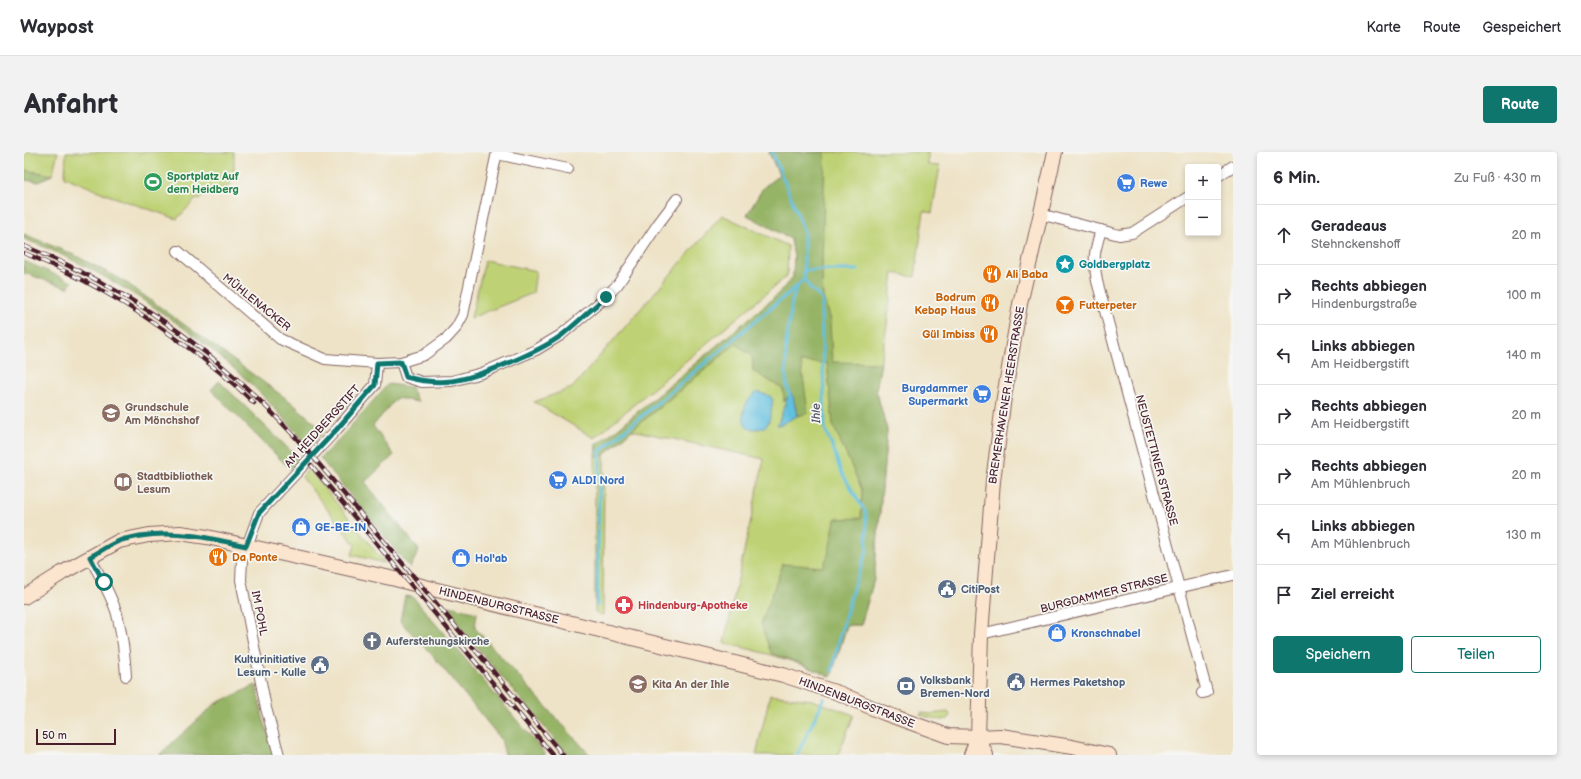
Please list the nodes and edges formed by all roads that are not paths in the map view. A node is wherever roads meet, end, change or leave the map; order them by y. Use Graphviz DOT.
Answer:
graph roads {
  1 [pos="1055,152"];
  2 [pos="497,153"];
  3 [pos="1233,166"];
  4 [pos="568,169"];
  5 [pos="1221,174"];
  6 [pos="677,199"];
  7 [pos="1185,199"];
  8 [pos="1040,214"];
  9 [pos="1101,230"];
  10 [pos="178,251"];
  11 [pos="401,362"];
  12 [pos="377,363"];
  13 [pos="246,546"];
  14 [pos="90,557"];
  15 [pos="1233,575"];
  16 [pos="1179,587"];
  17 [pos="24,597"];
  18 [pos="981,634"];
  19 [pos="126,676"];
  20 [pos="1202,693"];
  21 [pos="978,737"];
  22 [pos="279,755"];
  23 [pos="971,755"];
  24 [pos="986,755"];
  25 [pos="1109,755"];
  1 -- 8 [label="street, BREMERHAVENER HEERSTRASSE"];
  2 -- 4 [label="street"];
  2 -- 11 [label="street"];
  3 -- 5 [label="street"];
  6 -- 11 [label="street"];
  7 -- 9 [label="street"];
  8 -- 9 [label="street"];
  8 -- 18 [label="street, BREMERHAVENER HEERSTRASSE"];
  9 -- 16 [label="street, NEUSTETTINER STRASSE"];
  10 -- 12 [label="street, MÜHLENACKER"];
  11 -- 12 [label="street"];
  12 -- 13 [label="street, AM HEIDBERGSTIFT"];
  13 -- 14 [label="street, HINDENBURGSTRASSE"];
  13 -- 21 [label="street, HINDENBURGSTRASSE"];
  13 -- 22 [label="street, IM POHL"];
  14 -- 17 [label="street, HINDENBURGSTRASSE"];
  14 -- 19 [label="street"];
  15 -- 16 [label="street, BURGDAMMER STRASSE"];
  16 -- 18 [label="street, BURGDAMMER STRASSE"];
  16 -- 20 [label="street, NEUSTETTINER STRASSE"];
  18 -- 21 [label="street, BREMERHAVENER HEERSTRASSE"];
  21 -- 23 [label="street"];
  21 -- 24 [label="street"];
  21 -- 25 [label="street, HINDENBURGSTRASSE"];
}
